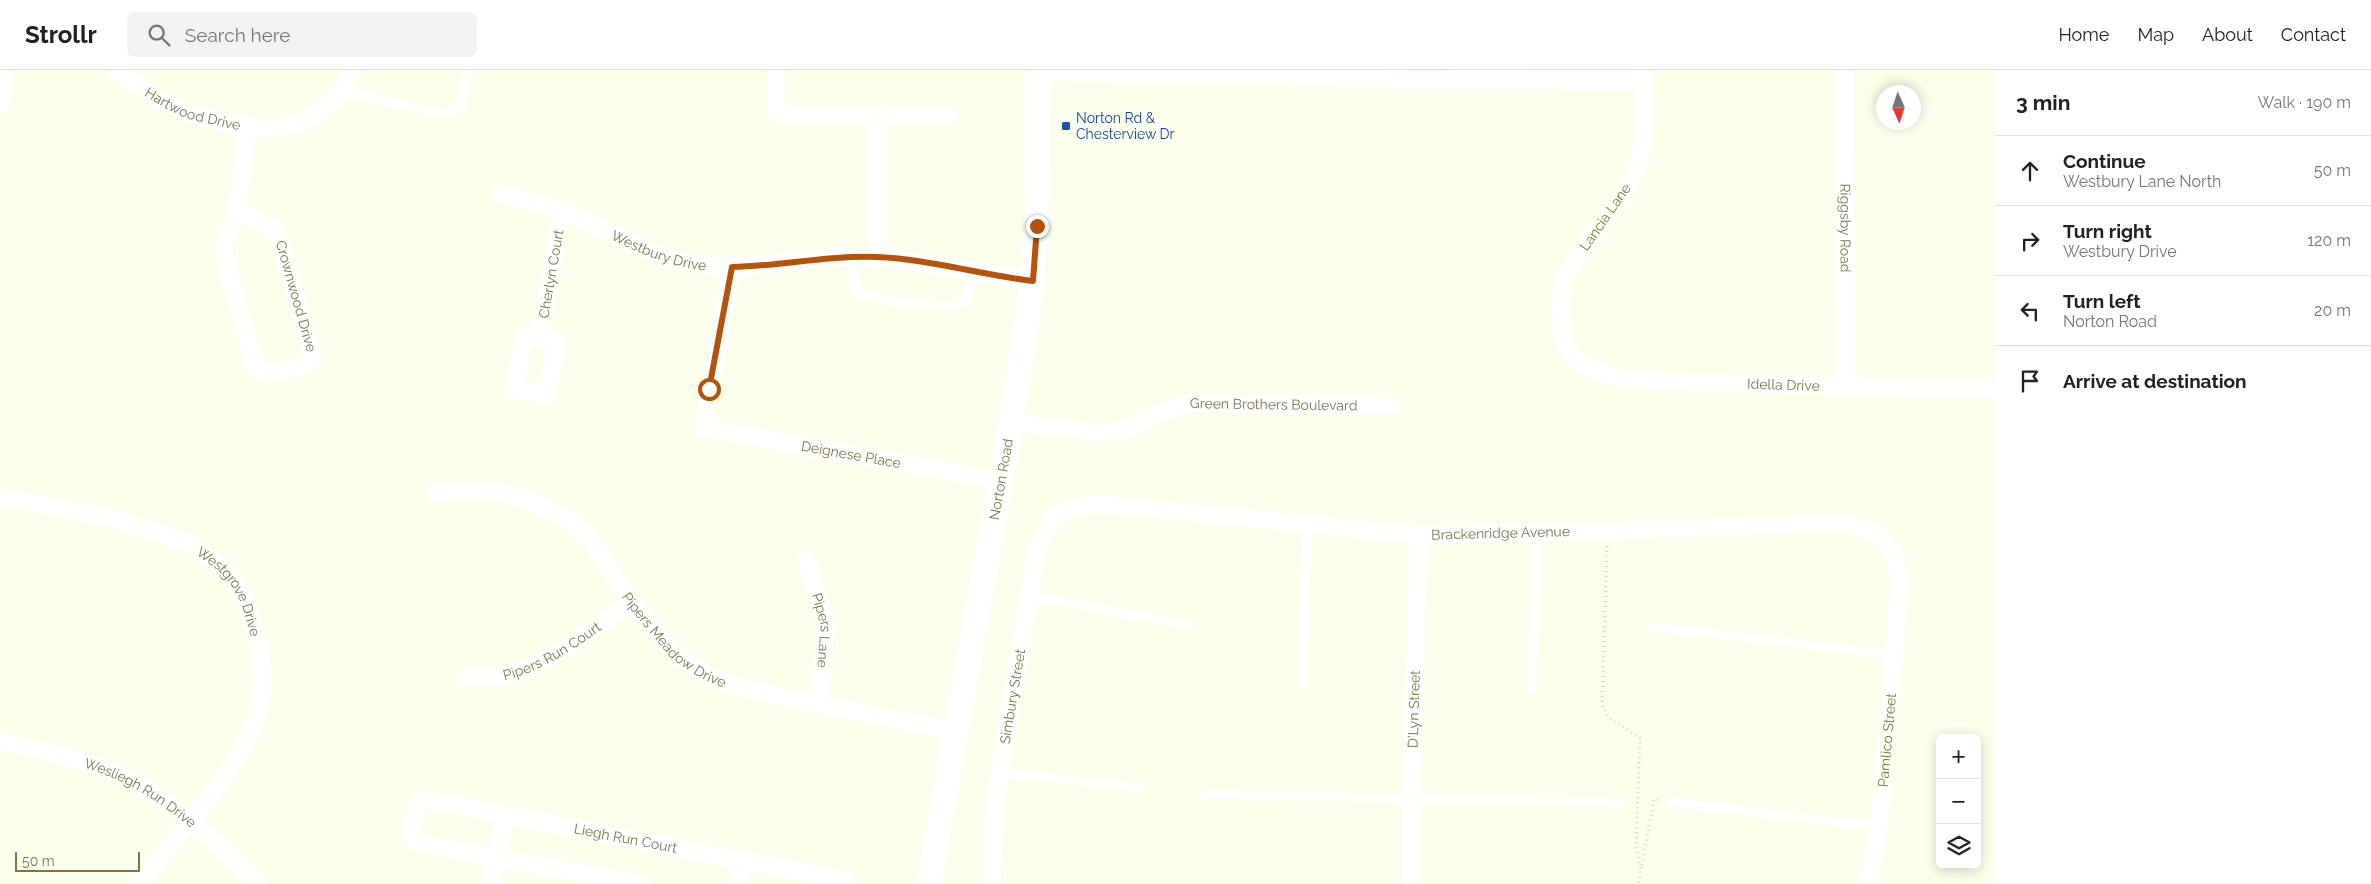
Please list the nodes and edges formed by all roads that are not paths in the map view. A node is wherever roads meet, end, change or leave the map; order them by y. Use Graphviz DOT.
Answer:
graph roads {
  1 [pos="5,70"];
  2 [pos="114,70"];
  3 [pos="352,70"];
  4 [pos="465,70"];
  5 [pos="776,70"];
  6 [pos="1845,70"];
  7 [pos="1038,71"];
  8 [pos="1190,73"];
  9 [pos="1418,75"];
  10 [pos="1643,75"];
  11 [pos="343,91"];
  12 [pos="0,106"];
  13 [pos="878,114"];
  14 [pos="949,115"];
  15 [pos="248,127"];
  16 [pos="500,193"];
  17 [pos="237,210"];
  18 [pos="562,210"];
  19 [pos="851,257"];
  20 [pos="878,257"];
  21 [pos="732,267"];
  22 [pos="974,272"];
  23 [pos="1033,281"];
  24 [pos="540,338"];
  25 [pos="1574,359"];
  26 [pos="1846,386"];
  27 [pos="1996,390"];
  28 [pos="1392,406"];
  29 [pos="1011,423"];
  30 [pos="1000,481"];
  31 [pos="435,494"];
  32 [pos="0,497"];
  33 [pos="1057,514"];
  34 [pos="1307,524"];
  35 [pos="1538,532"];
  36 [pos="1419,535"];
  37 [pos="806,559"];
  38 [pos="1898,596"];
  39 [pos="1029,598"];
  40 [pos="631,602"];
  41 [pos="1188,625"];
  42 [pos="1653,627"];
  43 [pos="1894,655"];
  44 [pos="466,677"];
  45 [pos="1302,686"];
  46 [pos="1532,689"];
  47 [pos="820,704"];
  48 [pos="955,731"];
  49 [pos="0,741"];
  50 [pos="1000,771"];
  51 [pos="1141,788"];
  52 [pos="1206,794"];
  53 [pos="1411,799"];
  54 [pos="1671,802"];
  55 [pos="1620,803"];
  56 [pos="506,815"];
  57 [pos="189,821"];
  58 [pos="1878,827"];
  59 [pos="496,857"];
  60 [pos="744,860"];
  61 [pos="138,884"];
  62 [pos="258,884"];
  63 [pos="491,884"];
  64 [pos="641,884"];
  65 [pos="739,884"];
  66 [pos="847,884"];
  67 [pos="929,884"];
  68 [pos="992,884"];
  69 [pos="1411,884"];
  70 [pos="1869,884"];
  1 -- 12 [label="street"];
  2 -- 15 [label="street, Hartwood Drive"];
  3 -- 11 [label="street"];
  4 -- 11 [label="lane"];
  5 -- 13 [label="street"];
  6 -- 26 [label="street, Riggsby Road"];
  7 -- 8 [label="street"];
  7 -- 23 [label="main road, Norton Road"];
  8 -- 9 [label="street"];
  9 -- 10 [label="street"];
  10 -- 25 [label="street, Lancia Lane"];
  11 -- 15 [label="street, Hartwood Drive"];
  13 -- 14 [label="street"];
  13 -- 20 [label="street"];
  15 -- 17 [label="street, Crownwood Drive"];
  16 -- 18 [label="street, Westbury Drive"];
  17 -- 17 [label="street, Crownwood Drive"];
  18 -- 21 [label="street, Westbury Drive"];
  18 -- 24 [label="street, Cherlyn Court"];
  19 -- 20 [label="street, Westbury Drive"];
  19 -- 21 [label="street, Westbury Drive"];
  19 -- 22 [label="lane"];
  20 -- 22 [label="street, Westbury Drive"];
  21 -- 30 [label="street, Deignese Place"];
  22 -- 23 [label="street, Westbury Drive"];
  23 -- 29 [label="main road, Norton Road"];
  25 -- 26 [label="street, Idella Drive"];
  26 -- 27 [label="street, Idella Drive"];
  28 -- 29 [label="street, Green Brothers Boulevard"];
  29 -- 30 [label="main road, Norton Road"];
  30 -- 48 [label="main road, Norton Road"];
  31 -- 40 [label="street, Pipers Meadow Drive"];
  32 -- 57 [label="street, Westgrove Drive"];
  33 -- 34 [label="street, Brackenridge Avenue"];
  33 -- 39 [label="street, Simbury Street"];
  34 -- 36 [label="street, Brackenridge Avenue"];
  34 -- 45 [label="lane"];
  35 -- 36 [label="street, Brackenridge Avenue"];
  35 -- 38 [label="street, Brackenridge Avenue"];
  35 -- 46 [label="lane"];
  36 -- 53 [label="street, D'Lyn Street"];
  37 -- 47 [label="street, Pipers Lane"];
  38 -- 43 [label="street, Pamlico Street"];
  39 -- 41 [label="lane"];
  39 -- 50 [label="street, Simbury Street"];
  40 -- 44 [label="street, Pipers Run Court"];
  40 -- 47 [label="street, Pipers Meadow Drive"];
  42 -- 43 [label="lane"];
  43 -- 58 [label="street, Pamlico Street"];
  47 -- 48 [label="street, Pipers Meadow Drive"];
  48 -- 67 [label="main road, Norton Road"];
  49 -- 57 [label="street, Wesliegh Run Drive"];
  50 -- 51 [label="lane"];
  50 -- 68 [label="street, Simbury Street"];
  52 -- 53 [label="lane"];
  53 -- 55 [label="lane"];
  53 -- 69 [label="street, D'Lyn Street"];
  54 -- 58 [label="lane"];
  56 -- 59 [label="street"];
  56 -- 59 [label="street, Liegh Run Court"];
  56 -- 60 [label="street, Liegh Run Court"];
  57 -- 61 [label="street, Westgrove Drive"];
  57 -- 62 [label="street, Wesliegh Run Drive"];
  58 -- 70 [label="street, Pamlico Street"];
  59 -- 63 [label="street"];
  59 -- 64 [label="street, Liegh Run Court"];
  60 -- 65 [label="street"];
  60 -- 66 [label="street, Liegh Run Court"];
}
